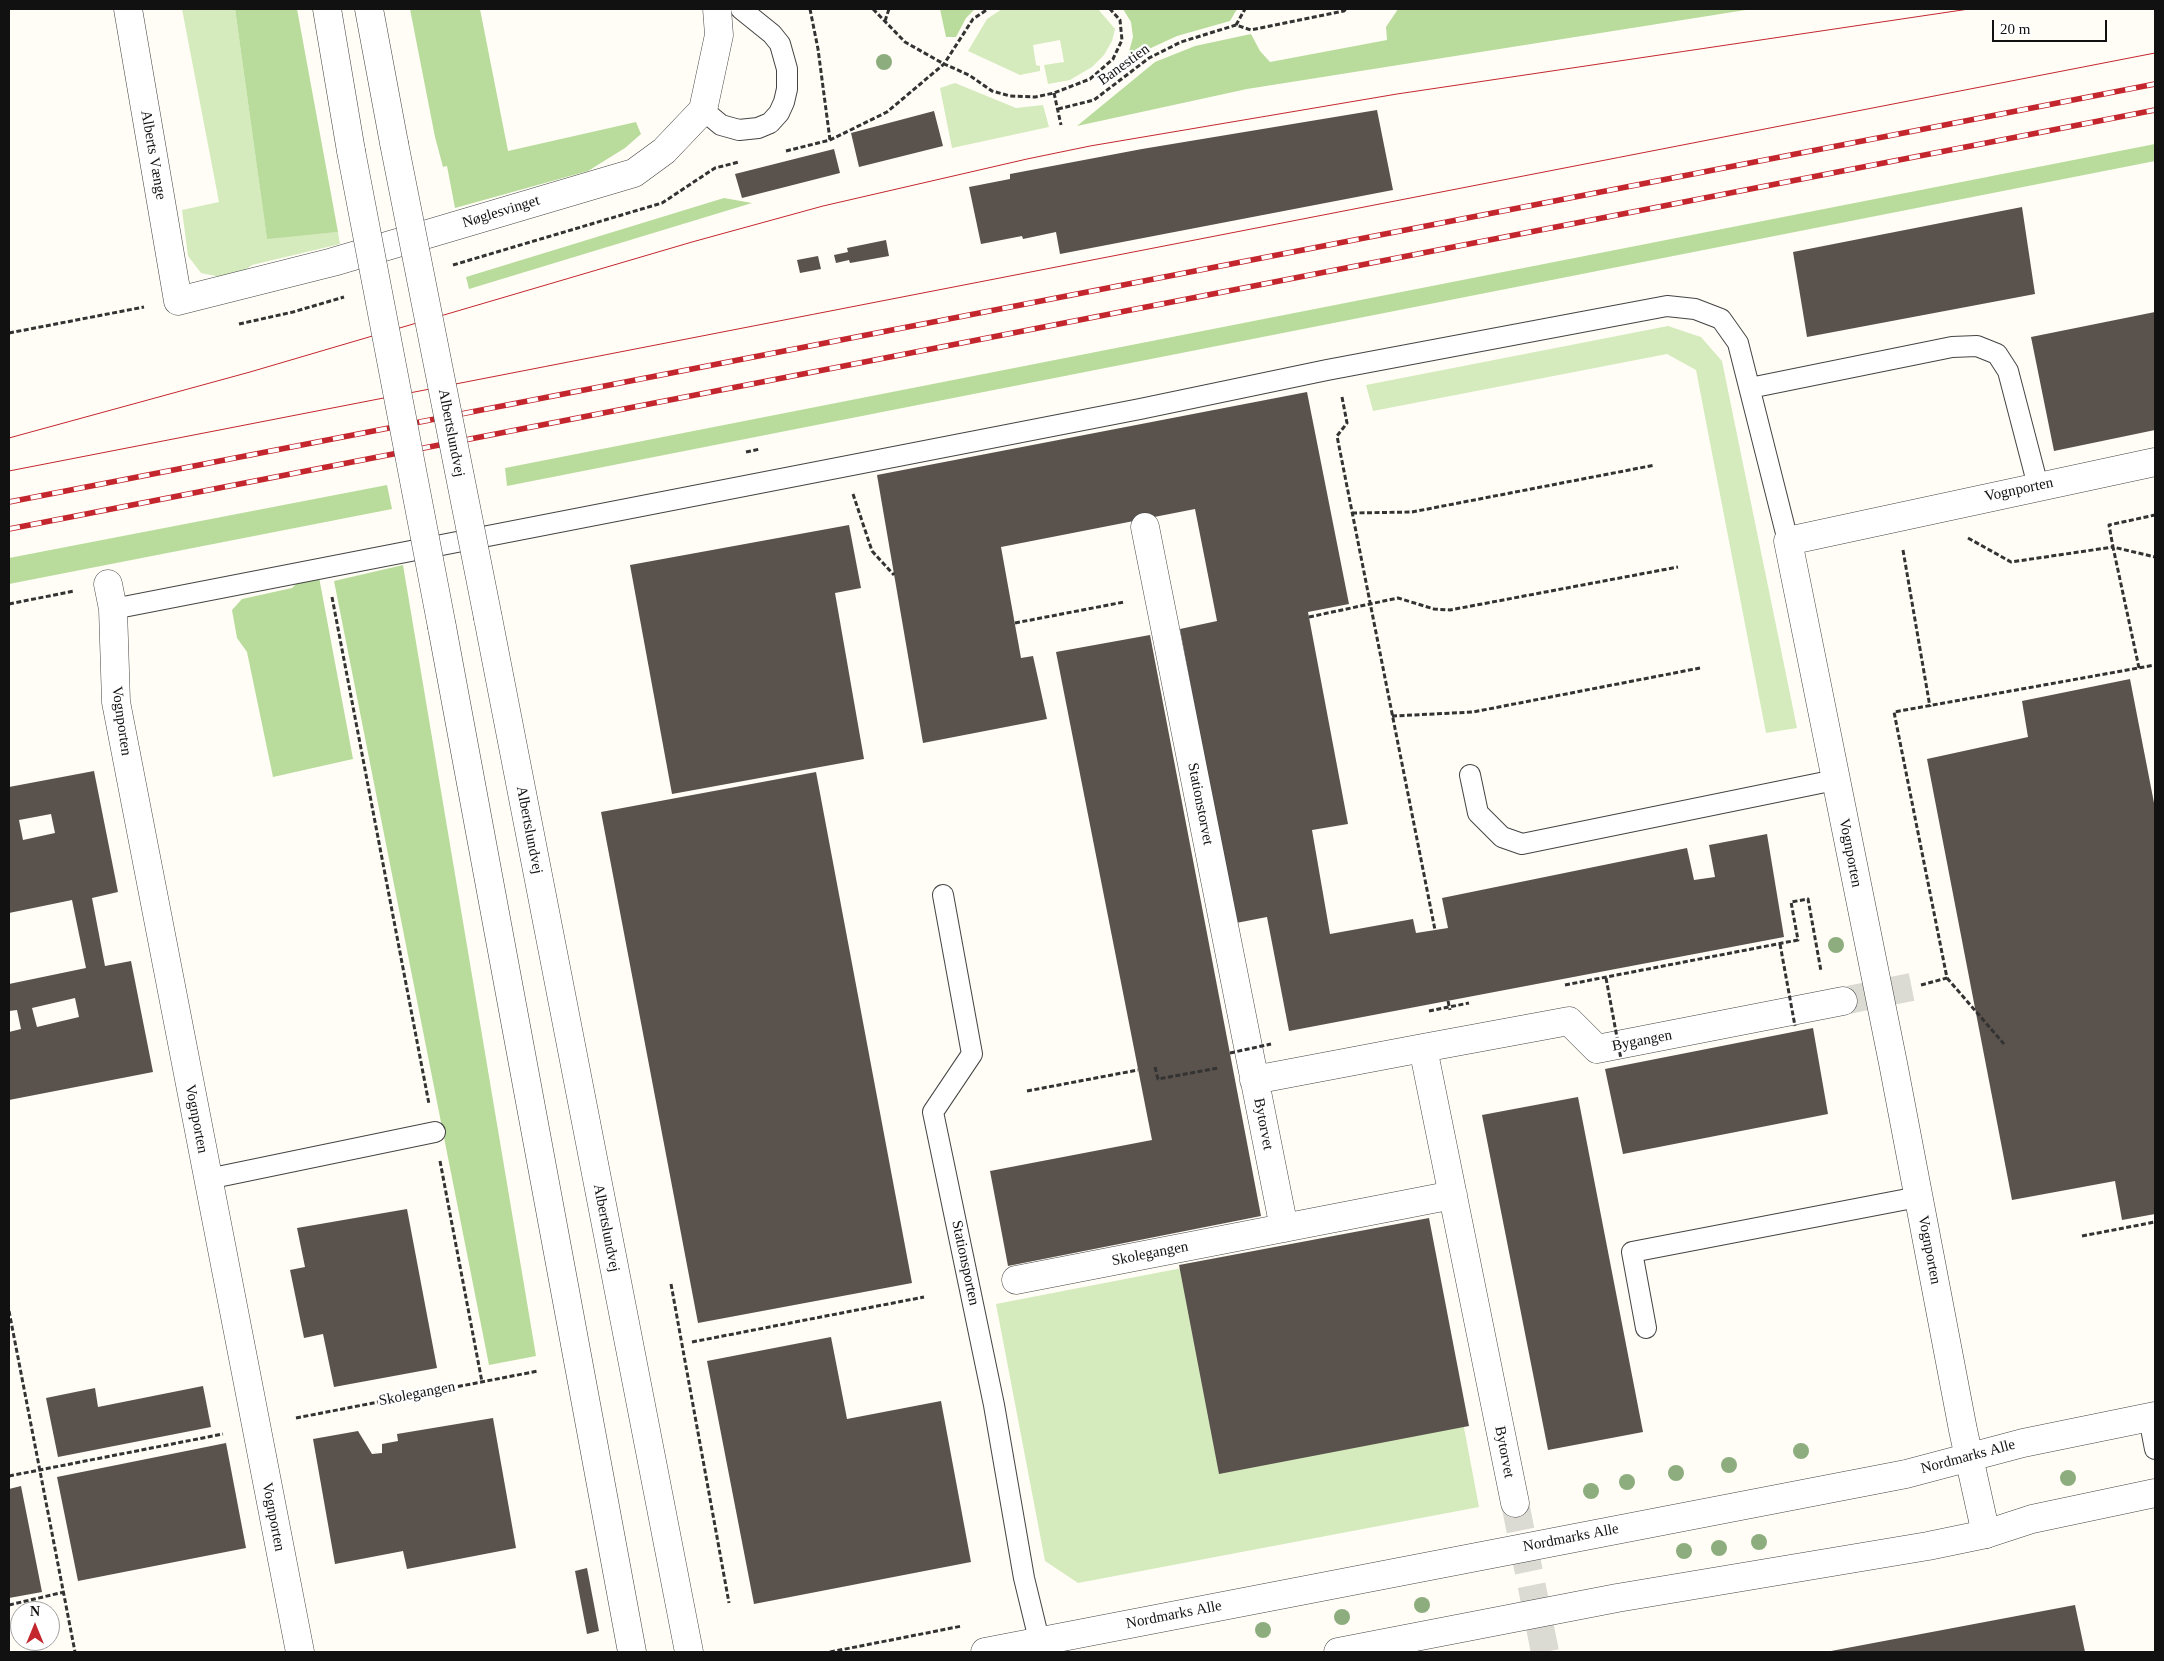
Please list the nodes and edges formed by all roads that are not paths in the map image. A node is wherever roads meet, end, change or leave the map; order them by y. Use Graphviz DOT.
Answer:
graph roads {
  1 [pos="128,9"];
  2 [pos="326,9"];
  3 [pos="369,9"];
  4 [pos="718,9"];
  5 [pos="741,9"];
  6 [pos="703,110"];
  7 [pos="178,301"];
  8 [pos="1750,388"];
  9 [pos="2155,462"];
  10 [pos="2038,486"];
  11 [pos="1145,527"];
  12 [pos="1788,541"];
  13 [pos="111,597"];
  14 [pos="1470,775"];
  15 [pos="1835,780"];
  16 [pos="943,895"];
  17 [pos="1836,1003"];
  18 [pos="1423,1048"];
  19 [pos="1251,1060"];
  20 [pos="434,1132"];
  21 [pos="208,1179"];
  22 [pos="1453,1195"];
  23 [pos="1918,1197"];
  24 [pos="1284,1228"];
  25 [pos="1016,1280"];
  26 [pos="1646,1328"];
  27 [pos="2152,1417"];
  28 [pos="2155,1449"];
  29 [pos="1970,1457"];
  30 [pos="2155,1493"];
  31 [pos="1515,1503"];
  32 [pos="1986,1534"];
  33 [pos="1040,1647"];
  34 [pos="300,1652"];
  35 [pos="632,1652"];
  36 [pos="689,1652"];
  37 [pos="985,1652"];
  38 [pos="1338,1652"];
  1 -- 7 [label="street, Alberts Vænge"];
  2 -- 35 [label="street, bridge"];
  3 -- 36 [label="street, Albertslundvej, bridge"];
  4 -- 6 [label="street"];
  5 -- 6 [label="lane"];
  6 -- 7 [label="street, Nøglesvinget"];
  8 -- 10 [label="lane"];
  8 -- 12 [label="lane"];
  8 -- 13 [label="lane"];
  9 -- 10 [label="street, Vognporten"];
  10 -- 12 [label="street, Vognporten"];
  11 -- 19 [label="street, Stationstorvet"];
  12 -- 15 [label="street, Vognporten"];
  13 -- 21 [label="street, Vognporten"];
  14 -- 15 [label="lane"];
  15 -- 23 [label="street, Vognporten"];
  16 -- 33 [label="lane, Stationsporten"];
  17 -- 18 [label="street, Bygangen"];
  18 -- 19 [label="street, Bytorvet"];
  18 -- 22 [label="street, Bytorvet"];
  19 -- 24 [label="street, Bytorvet"];
  20 -- 21 [label="lane"];
  21 -- 34 [label="street, Vognporten"];
  22 -- 24 [label="street"];
  22 -- 31 [label="street, Bytorvet"];
  23 -- 26 [label="lane"];
  23 -- 29 [label="street, Vognporten"];
  24 -- 25 [label="street, Skolegangen"];
  27 -- 28 [label="lane"];
  27 -- 29 [label="street, Nordmarks Alle"];
  29 -- 32 [label="street, Vognporten"];
  29 -- 33 [label="street, Nordmarks Alle"];
  30 -- 32 [label="street"];
  32 -- 38 [label="street"];
  33 -- 37 [label="street, Nordmarks Alle"];
}
